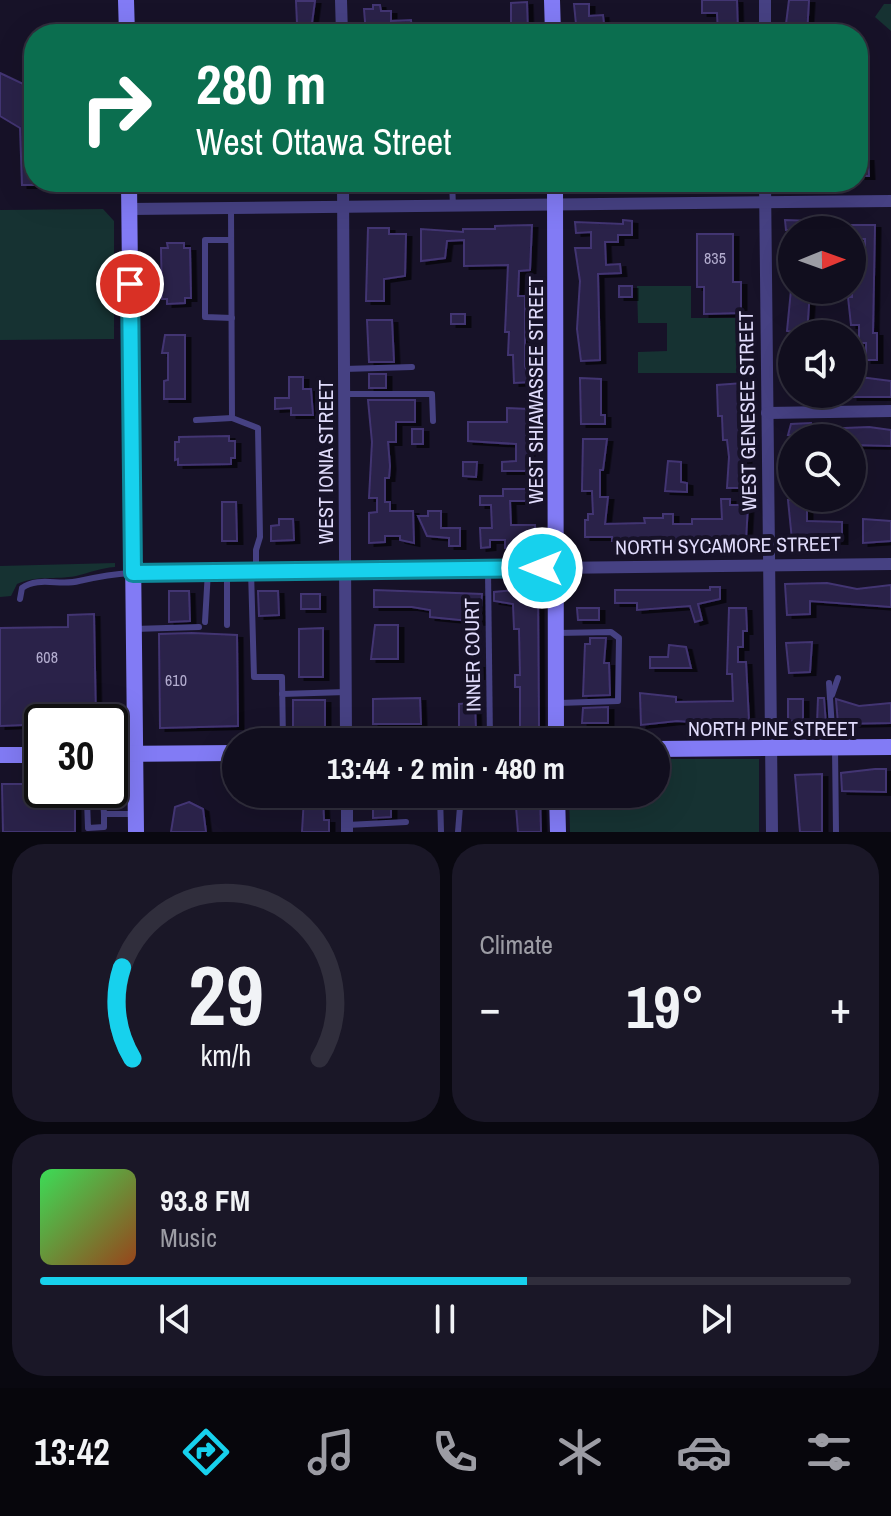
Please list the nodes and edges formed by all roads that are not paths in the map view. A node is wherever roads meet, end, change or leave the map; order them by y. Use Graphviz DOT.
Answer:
graph roads {
  1 [pos="126,0"];
  2 [pos="341,0"];
  3 [pos="552,0"];
  4 [pos="765,0"];
  5 [pos="127,24"];
  6 [pos="342,24"];
  7 [pos="553,24"];
  8 [pos="765,24"];
  9 [pos="129,192"];
  10 [pos="343,192"];
  11 [pos="452,192"];
  12 [pos="555,192"];
  13 [pos="765,192"];
  14 [pos="891,201"];
  15 [pos="765,203"];
  16 [pos="555,206"];
  17 [pos="343,207"];
  18 [pos="453,207"];
  19 [pos="231,208"];
  20 [pos="129,209"];
  21 [pos="231,240"];
  22 [pos="232,318"];
  23 [pos="412,367"];
  24 [pos="344,369"];
  25 [pos="344,394"];
  26 [pos="891,411"];
  27 [pos="767,413"];
  28 [pos="232,418"];
  29 [pos="196,420"];
  30 [pos="433,421"];
  31 [pos="891,564"];
  32 [pos="769,565"];
  33 [pos="555,567"];
  34 [pos="488,568"];
  35 [pos="345,569"];
  36 [pos="208,571"];
  37 [pos="227,571"];
  38 [pos="254,571"];
  39 [pos="133,573"];
  40 [pos="20,599"];
  41 [pos="227,625"];
  42 [pos="134,629"];
  43 [pos="556,633"];
  44 [pos="838,678"];
  45 [pos="829,683"];
  46 [pos="346,692"];
  47 [pos="282,694"];
  48 [pos="832,695"];
  49 [pos="556,703"];
  50 [pos="283,728"];
  51 [pos="346,728"];
  52 [pos="490,728"];
  53 [pos="556,728"];
  54 [pos="891,747"];
  55 [pos="834,748"];
  56 [pos="670,749"];
  57 [pos="770,749"];
  58 [pos="222,753"];
  59 [pos="128,754"];
  60 [pos="135,754"];
  61 [pos="0,755"];
  62 [pos="24,755"];
  63 [pos="440,808"];
  64 [pos="460,808"];
  65 [pos="557,808"];
  66 [pos="104,814"];
  67 [pos="136,814"];
  68 [pos="406,822"];
  69 [pos="347,828"];
  70 [pos="136,832"];
  71 [pos="441,832"];
  72 [pos="458,832"];
  73 [pos="558,832"];
  74 [pos="772,832"];
  75 [pos="836,832"];
  1 -- 5 [label="street"];
  2 -- 6 [label="street"];
  3 -- 7 [label="street"];
  4 -- 8 [label="street"];
  9 -- 20 [label="street"];
  10 -- 17 [label="street, WEST IONIA STREET"];
  11 -- 18 [label="lane"];
  12 -- 16 [label="street, WEST SHIAWASSEE STREET"];
  13 -- 15 [label="street, WEST GENESEE STREET"];
  14 -- 15 [label="street"];
  15 -- 16 [label="street"];
  15 -- 27 [label="street, WEST GENESEE STREET"];
  16 -- 18 [label="street"];
  16 -- 33 [label="street, WEST SHIAWASSEE STREET"];
  17 -- 18 [label="street"];
  17 -- 19 [label="street"];
  17 -- 24 [label="street, WEST IONIA STREET"];
  19 -- 20 [label="street"];
  19 -- 21 [label="lane"];
  20 -- 39 [label="street"];
  21 -- 22 [label="lane"];
  21 -- 22 [label="lane"];
  22 -- 28 [label="lane"];
  23 -- 24 [label="lane"];
  24 -- 25 [label="street, WEST IONIA STREET"];
  25 -- 30 [label="lane"];
  25 -- 35 [label="street, WEST IONIA STREET"];
  26 -- 27 [label="street"];
  27 -- 32 [label="street, WEST GENESEE STREET"];
  28 -- 29 [label="lane"];
  28 -- 38 [label="lane"];
  31 -- 32 [label="street, NORTH SYCAMORE STREET"];
  32 -- 33 [label="street, NORTH SYCAMORE STREET"];
  32 -- 57 [label="street, WEST GENESEE STREET"];
  33 -- 34 [label="street, NORTH SYCAMORE STREET"];
  33 -- 43 [label="street, WEST SHIAWASSEE STREET"];
  34 -- 35 [label="street, NORTH SYCAMORE STREET"];
  34 -- 52 [label="lane, INNER COURT"];
  35 -- 38 [label="street, NORTH SYCAMORE STREET"];
  35 -- 46 [label="street, WEST IONIA STREET"];
  36 -- 37 [label="street, NORTH SYCAMORE STREET"];
  36 -- 39 [label="street, NORTH SYCAMORE STREET"];
  36 -- 42 [label="lane"];
  37 -- 38 [label="street, NORTH SYCAMORE STREET"];
  37 -- 41 [label="lane"];
  38 -- 47 [label="lane"];
  39 -- 40 [label="lane"];
  39 -- 42 [label="street"];
  42 -- 60 [label="street"];
  43 -- 49 [label="street, WEST SHIAWASSEE STREET"];
  43 -- 49 [label="lane"];
  44 -- 48 [label="lane"];
  45 -- 48 [label="lane"];
  46 -- 47 [label="lane"];
  46 -- 51 [label="street, WEST IONIA STREET"];
  47 -- 50 [label="lane"];
  48 -- 55 [label="lane"];
  49 -- 53 [label="street, WEST SHIAWASSEE STREET"];
  54 -- 55 [label="street, NORTH PINE STREET"];
  55 -- 57 [label="street, NORTH PINE STREET"];
  55 -- 75 [label="lane"];
  56 -- 57 [label="street, NORTH PINE STREET"];
  57 -- 74 [label="street, WEST GENESEE STREET"];
  58 -- 60 [label="street"];
  59 -- 60 [label="street"];
  60 -- 67 [label="street"];
  61 -- 62 [label="street"];
  63 -- 71 [label="lane"];
  64 -- 72 [label="lane"];
  65 -- 73 [label="street"];
  66 -- 66 [label="lane"];
  66 -- 67 [label="lane"];
  67 -- 70 [label="street"];
  68 -- 69 [label="lane"];
}
